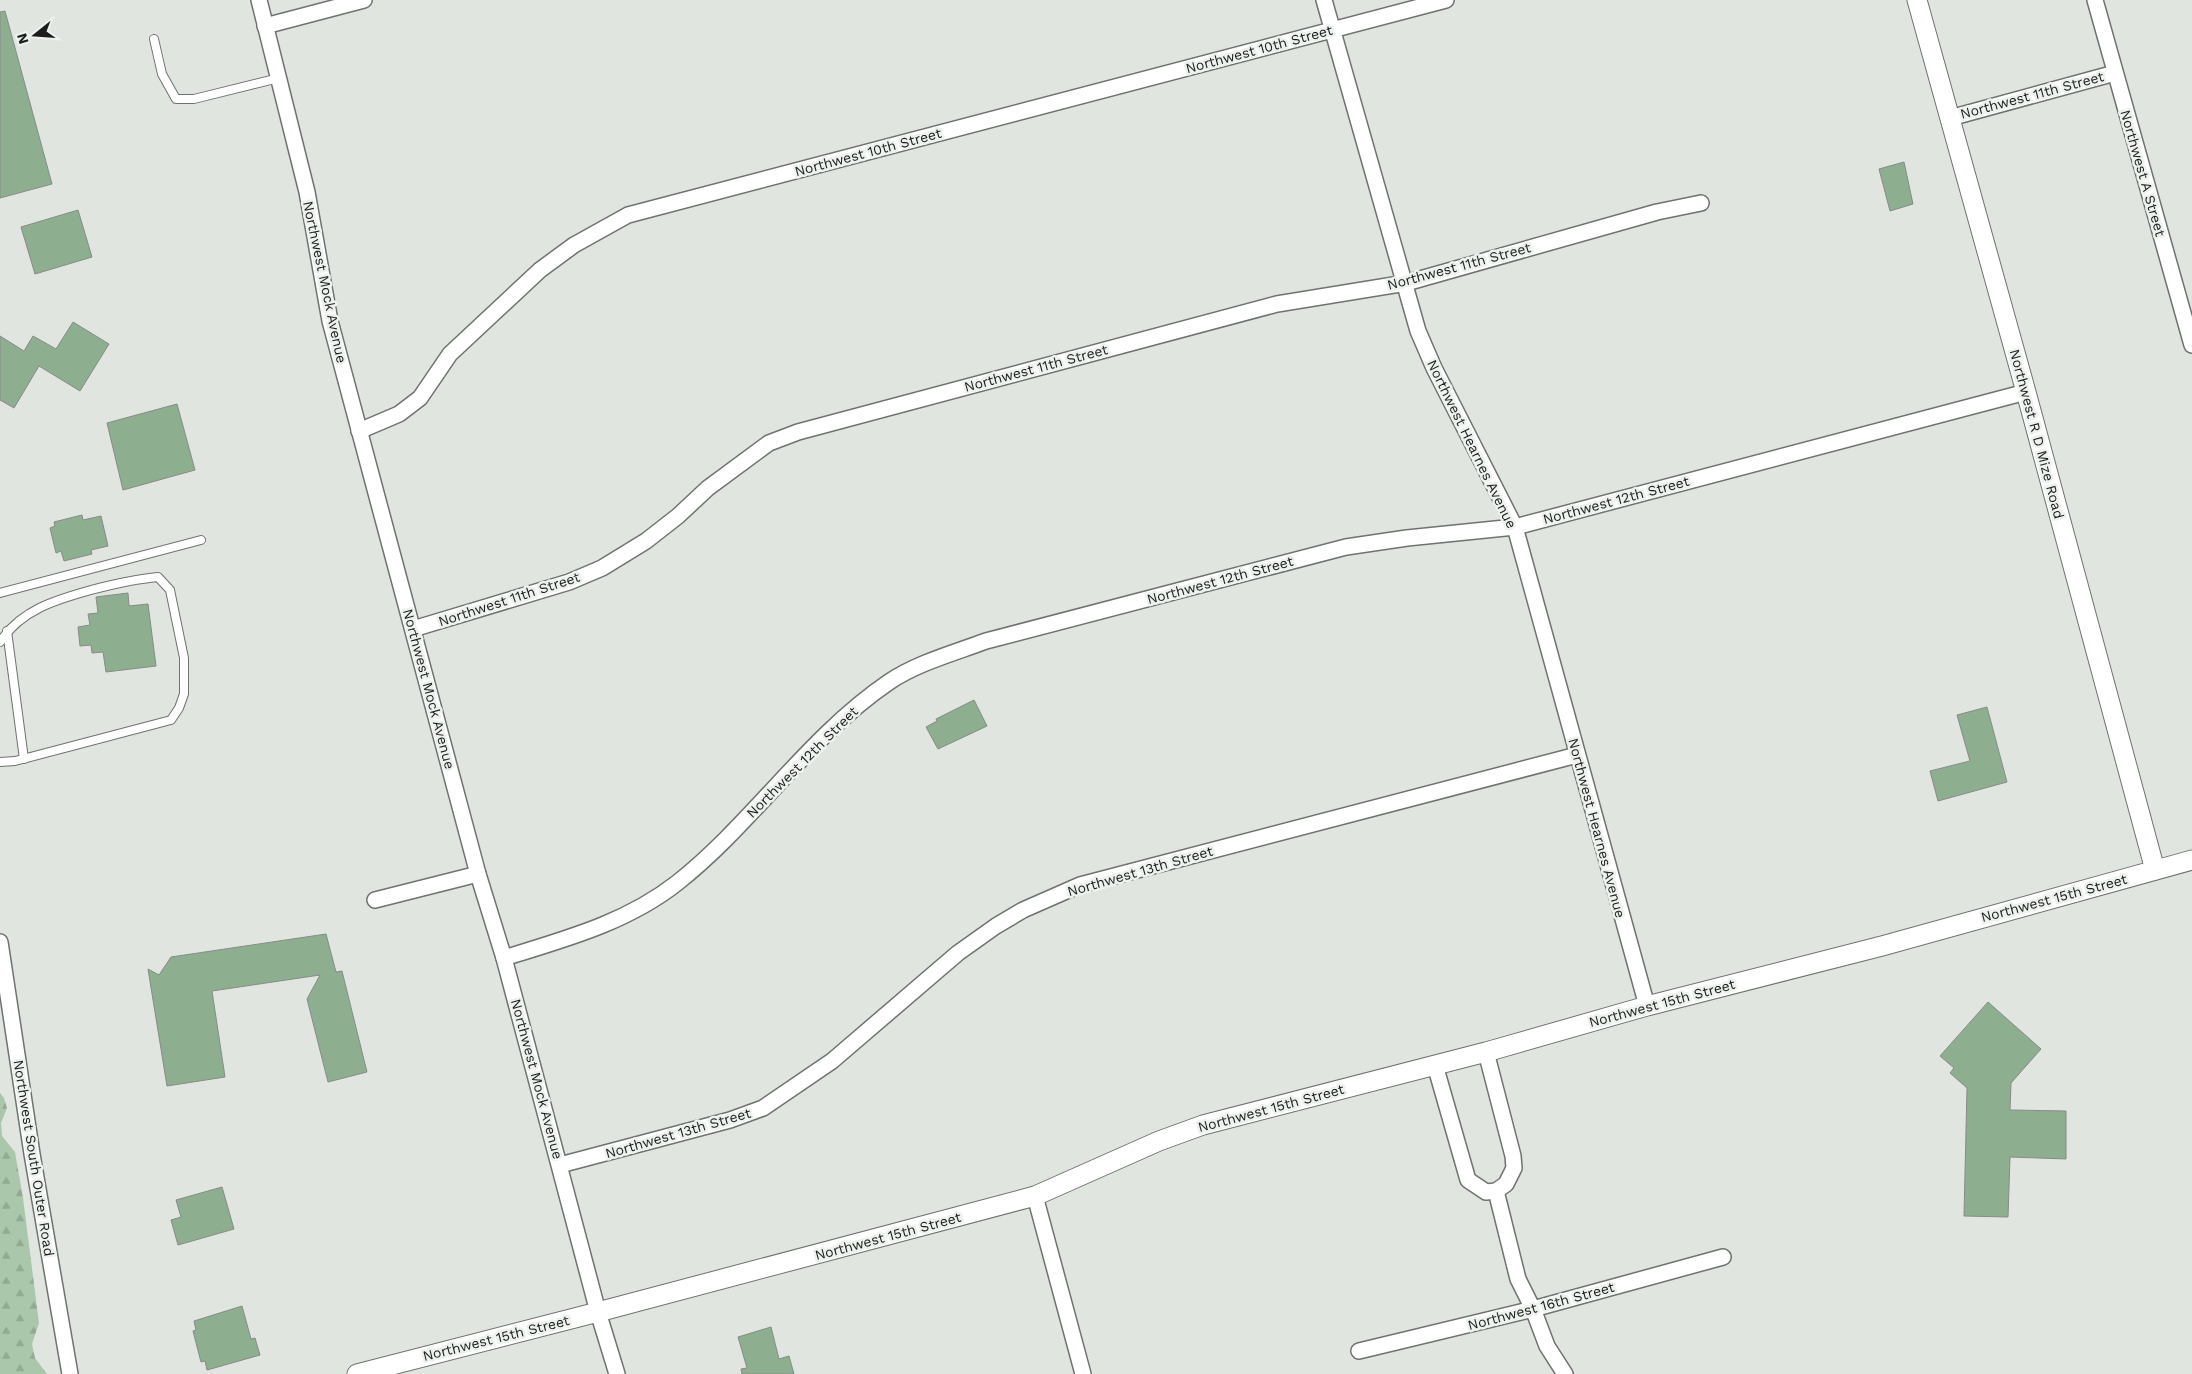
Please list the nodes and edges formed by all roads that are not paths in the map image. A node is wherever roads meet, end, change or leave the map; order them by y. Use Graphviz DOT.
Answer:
graph roads {
  1 [pos="259,0"];
  2 [pos="364,0"];
  3 [pos="1324,0"];
  4 [pos="1446,0"];
  5 [pos="1917,0"];
  6 [pos="2095,0"];
  7 [pos="266,26"];
  8 [pos="1332,30"];
  9 [pos="154,39"];
  10 [pos="2115,72"];
  11 [pos="279,78"];
  12 [pos="1950,118"];
  13 [pos="1701,203"];
  14 [pos="1406,283"];
  15 [pos="2192,345"];
  16 [pos="2026,392"];
  17 [pos="359,430"];
  18 [pos="1515,527"];
  19 [pos="201,540"];
  20 [pos="0,593"];
  21 [pos="413,629"];
  22 [pos="7,631"];
  23 [pos="0,642"];
  24 [pos="1577,755"];
  25 [pos="24,759"];
  26 [pos="0,762"];
  27 [pos="2192,860"];
  28 [pos="2155,870"];
  29 [pos="478,874"];
  30 [pos="375,900"];
  31 [pos="0,942"];
  32 [pos="504,958"];
  33 [pos="1647,1006"];
  34 [pos="1486,1052"];
  35 [pos="1435,1064"];
  36 [pos="560,1165"];
  37 [pos="1496,1191"];
  38 [pos="1034,1196"];
  39 [pos="1723,1256"];
  40 [pos="1534,1309"];
  41 [pos="598,1312"];
  42 [pos="1359,1351"];
  43 [pos="70,1374"];
  44 [pos="357,1374"];
  45 [pos="617,1374"];
  46 [pos="1083,1374"];
  47 [pos="1565,1374"];
  1 -- 7 [label="street, Northwest Mock Avenue"];
  2 -- 7 [label="street"];
  3 -- 8 [label="street, Northwest Hearnes Avenue"];
  4 -- 8 [label="street, Northwest 10th Street"];
  5 -- 12 [label="street, Northwest R D Mize Road"];
  6 -- 10 [label="street, Northwest A Street"];
  7 -- 11 [label="street, Northwest Mock Avenue"];
  8 -- 14 [label="street, Northwest Hearnes Avenue"];
  8 -- 17 [label="street, Northwest 10th Street"];
  9 -- 11 [label="lane"];
  10 -- 12 [label="street, Northwest 11th Street"];
  10 -- 15 [label="street, Northwest A Street"];
  11 -- 17 [label="street, Northwest Mock Avenue"];
  12 -- 16 [label="street, Northwest R D Mize Road"];
  13 -- 14 [label="street, Northwest 11th Street"];
  14 -- 18 [label="street, Northwest Hearnes Avenue"];
  14 -- 21 [label="street, Northwest 11th Street"];
  16 -- 18 [label="street, Northwest 12th Street"];
  16 -- 28 [label="street, Northwest R D Mize Road"];
  17 -- 21 [label="street, Northwest Mock Avenue"];
  18 -- 24 [label="street, Northwest Hearnes Avenue"];
  18 -- 32 [label="street, Northwest 12th Street"];
  19 -- 20 [label="lane"];
  21 -- 29 [label="street, Northwest Mock Avenue"];
  22 -- 23 [label="lane"];
  22 -- 25 [label="lane"];
  22 -- 25 [label="lane"];
  24 -- 33 [label="street, Northwest Hearnes Avenue"];
  24 -- 36 [label="street, Northwest 13th Street"];
  25 -- 26 [label="lane"];
  27 -- 28 [label="street, Northwest 15th Street"];
  28 -- 33 [label="street, Northwest 15th Street"];
  29 -- 30 [label="street"];
  29 -- 32 [label="street, Northwest Mock Avenue"];
  31 -- 43 [label="street, Northwest South Outer Road"];
  32 -- 36 [label="street, Northwest Mock Avenue"];
  33 -- 34 [label="street, Northwest 15th Street"];
  34 -- 35 [label="street, Northwest 15th Street"];
  34 -- 37 [label="street"];
  35 -- 37 [label="street"];
  35 -- 38 [label="street, Northwest 15th Street"];
  36 -- 41 [label="street, Northwest Mock Avenue"];
  37 -- 40 [label="street"];
  38 -- 41 [label="street, Northwest 15th Street"];
  38 -- 46 [label="street"];
  39 -- 40 [label="street, Northwest 16th Street"];
  40 -- 42 [label="street, Northwest 16th Street"];
  40 -- 47 [label="street"];
  41 -- 44 [label="street, Northwest 15th Street"];
  41 -- 45 [label="street, Northwest Mock Avenue"];
}
